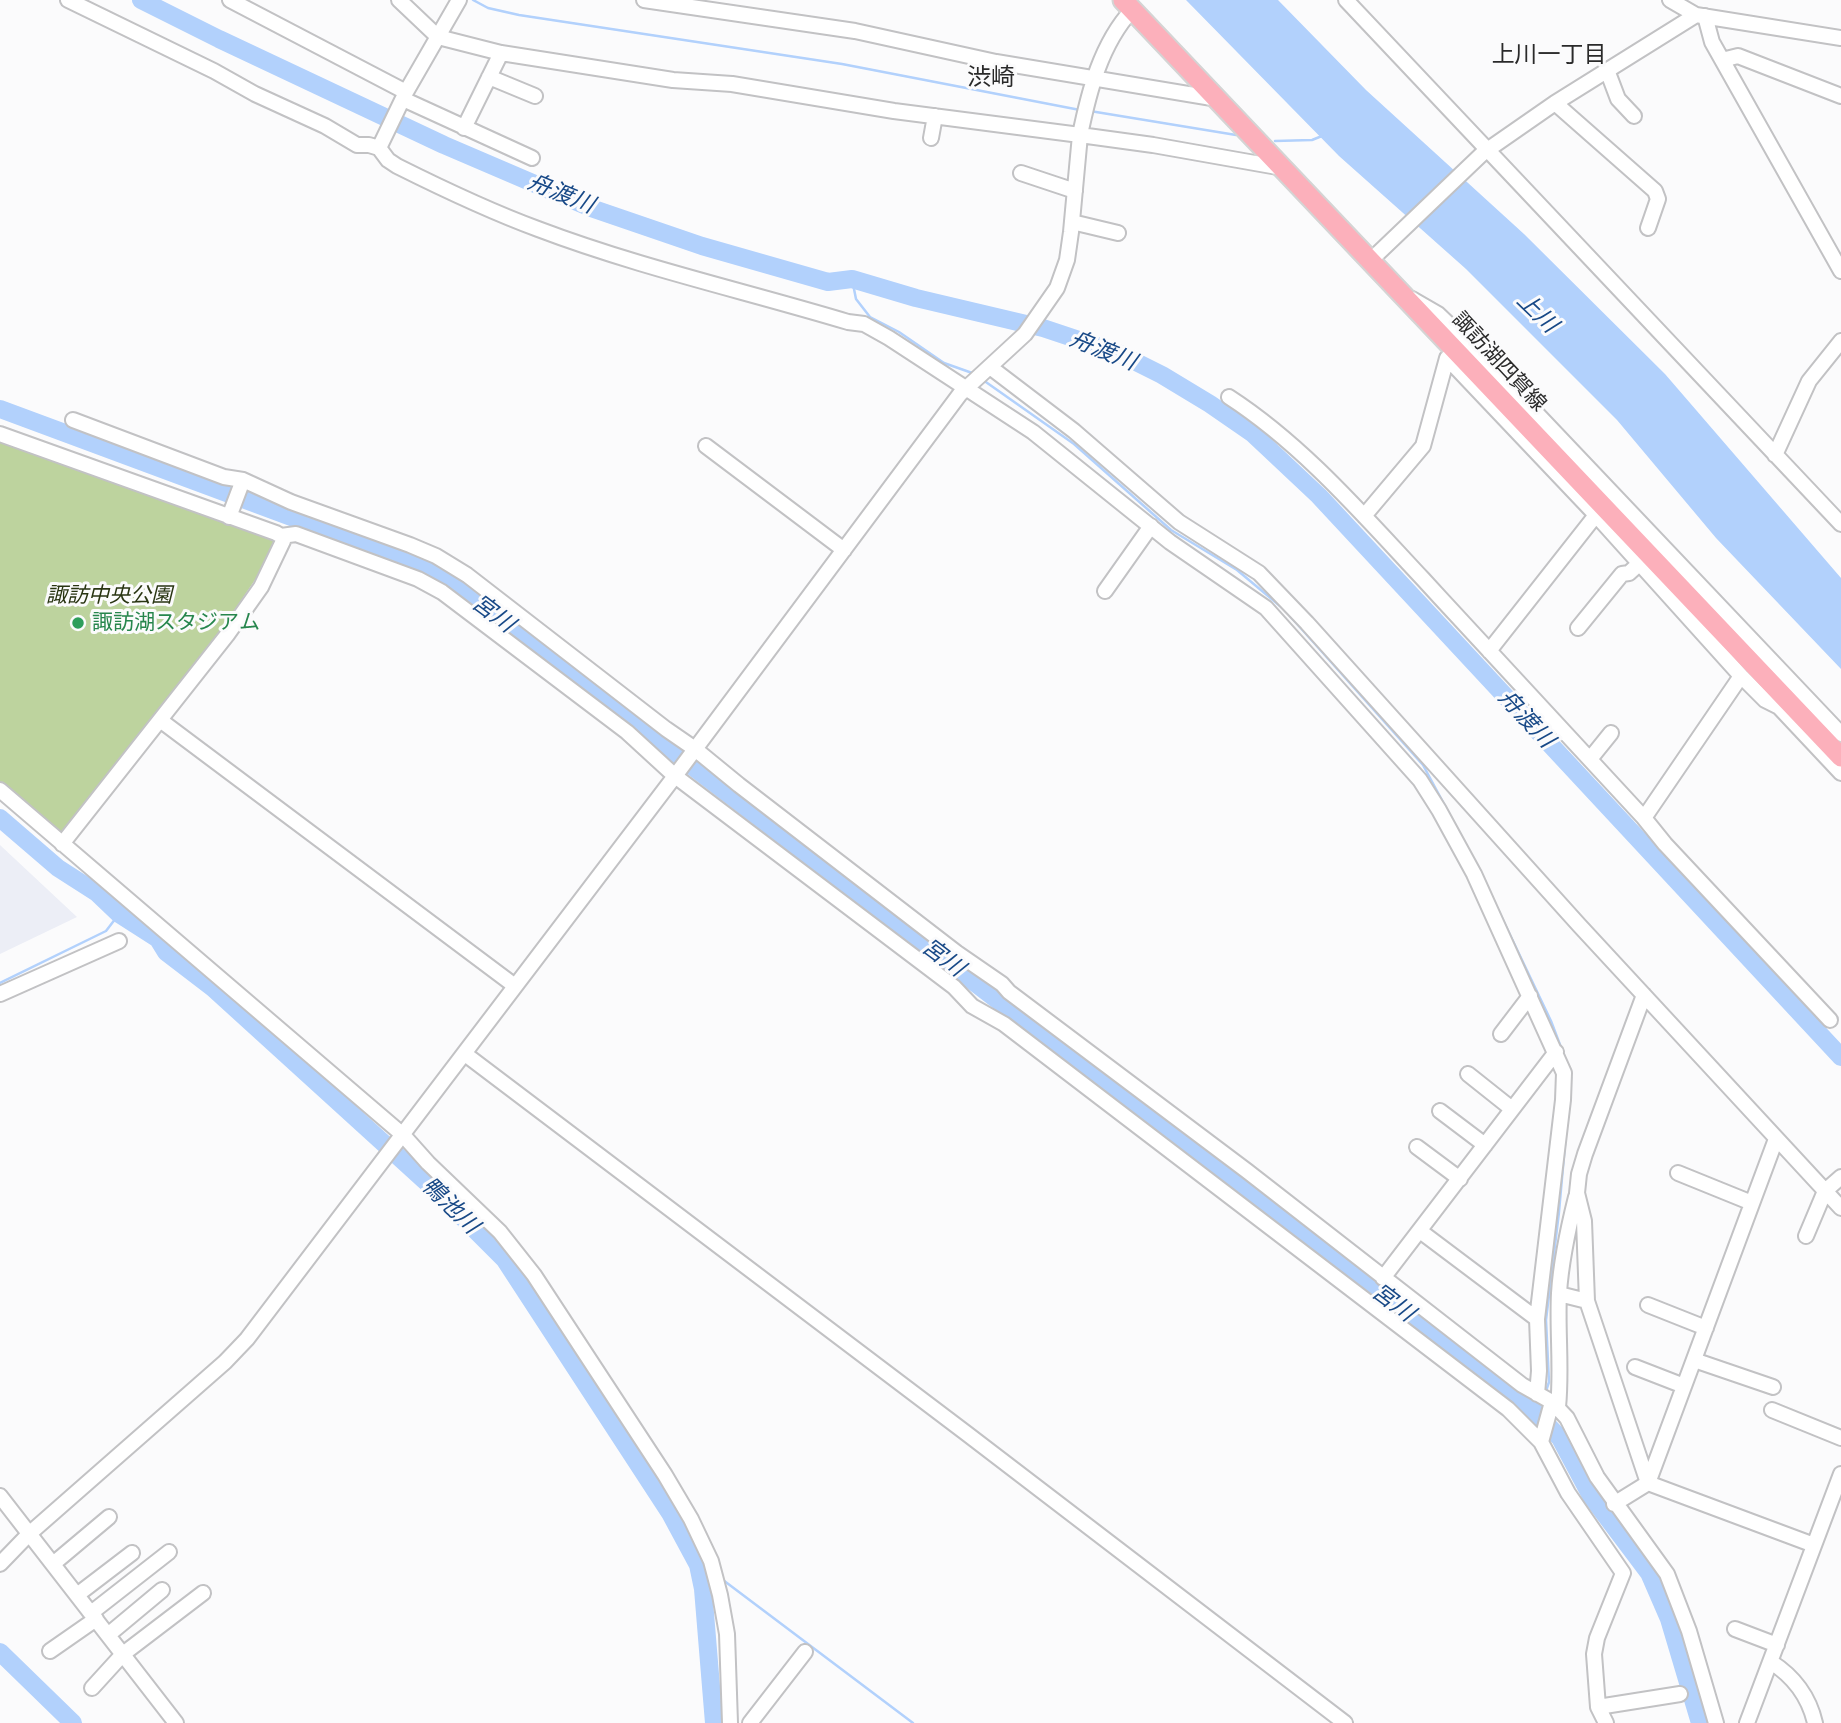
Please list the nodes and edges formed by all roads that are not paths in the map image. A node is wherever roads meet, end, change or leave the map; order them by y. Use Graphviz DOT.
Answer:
graph roads {
  1 [pos="68,0"];
  2 [pos="230,0"];
  3 [pos="399,0"];
  4 [pos="459,0"];
  5 [pos="645,0"];
  6 [pos="1346,0"];
  7 [pos="1670,0"];
  8 [pos="1127,5"];
  9 [pos="1700,15"];
  10 [pos="438,37"];
  11 [pos="1841,38"];
  12 [pos="501,53"];
  13 [pos="1722,60"];
  14 [pos="1607,70"];
  15 [pos="489,77"];
  16 [pos="1094,79"];
  17 [pos="535,96"];
  18 [pos="1841,96"];
  19 [pos="404,99"];
  20 [pos="1218,99"];
  21 [pos="1555,103"];
  22 [pos="1588,111"];
  23 [pos="935,116"];
  24 [pos="1634,116"];
  25 [pos="1575,120"];
  26 [pos="464,128"];
  27 [pos="1080,135"];
  28 [pos="931,138"];
  29 [pos="380,146"];
  30 [pos="1486,151"];
  31 [pos="532,158"];
  32 [pos="1283,168"];
  33 [pos="1020,173"];
  34 [pos="1075,191"];
  35 [pos="1072,222"];
  36 [pos="1648,228"];
  37 [pos="1118,233"];
  38 [pos="1373,258"];
  39 [pos="1841,271"];
  40 [pos="1404,295"];
  41 [pos="1841,341"];
  42 [pos="990,367"];
  43 [pos="967,387"];
  44 [pos="1228,397"];
  45 [pos="73,421"];
  46 [pos="0,433"];
  47 [pos="706,446"];
  48 [pos="1775,455"];
  49 [pos="241,482"];
  50 [pos="230,513"];
  51 [pos="1597,514"];
  52 [pos="1364,516"];
  53 [pos="1841,524"];
  54 [pos="1151,526"];
  55 [pos="281,536"];
  56 [pos="844,550"];
  57 [pos="1640,563"];
  58 [pos="1105,591"];
  59 [pos="1578,628"];
  60 [pos="1489,651"];
  61 [pos="1741,676"];
  62 [pos="160,720"];
  63 [pos="1611,733"];
  64 [pos="1841,734"];
  65 [pos="694,750"];
  66 [pos="1841,757"];
  67 [pos="1590,759"];
  68 [pos="677,773"];
  69 [pos="1841,773"];
  70 [pos="0,790"];
  71 [pos="1644,818"];
  72 [pos="62,844"];
  73 [pos="119,941"];
  74 [pos="515,986"];
  75 [pos="0,994"];
  76 [pos="1644,995"];
  77 [pos="1530,996"];
  78 [pos="1830,1020"];
  79 [pos="1501,1034"];
  80 [pos="1556,1052"];
  81 [pos="465,1054"];
  82 [pos="1468,1074"];
  83 [pos="1512,1110"];
  84 [pos="1440,1111"];
  85 [pos="402,1136"];
  86 [pos="1776,1139"];
  87 [pos="1485,1145"];
  88 [pos="1417,1147"];
  89 [pos="1678,1173"];
  90 [pos="1841,1177"];
  91 [pos="1460,1179"];
  92 [pos="1825,1191"];
  93 [pos="1577,1193"];
  94 [pos="1752,1202"];
  95 [pos="1841,1208"];
  96 [pos="1420,1231"];
  97 [pos="1806,1236"];
  98 [pos="1383,1278"];
  99 [pos="1559,1294"];
  100 [pos="1587,1301"];
  101 [pos="1648,1305"];
  102 [pos="1537,1319"];
  103 [pos="1706,1328"];
  104 [pos="1694,1360"];
  105 [pos="1635,1367"];
  106 [pos="1684,1387"];
  107 [pos="1773,1387"];
  108 [pos="1537,1394"];
  109 [pos="1553,1405"];
  110 [pos="1772,1410"];
  111 [pos="1841,1438"];
  112 [pos="1542,1439"];
  113 [pos="1841,1474"];
  114 [pos="1648,1483"];
  115 [pos="0,1496"];
  116 [pos="1614,1504"];
  117 [pos="110,1517"];
  118 [pos="29,1534"];
  119 [pos="1814,1545"];
  120 [pos="169,1552"];
  121 [pos="132,1553"];
  122 [pos="0,1564"];
  123 [pos="52,1564"];
  124 [pos="162,1590"];
  125 [pos="203,1593"];
  126 [pos="77,1595"];
  127 [pos="93,1616"];
  128 [pos="1735,1629"];
  129 [pos="108,1635"];
  130 [pos="1777,1645"];
  131 [pos="50,1651"];
  132 [pos="805,1652"];
  133 [pos="123,1654"];
  134 [pos="1771,1662"];
  135 [pos="92,1688"];
  136 [pos="1680,1694"];
  137 [pos="1598,1707"];
  138 [pos="176,1723"];
  139 [pos="730,1723"];
  140 [pos="750,1723"];
  141 [pos="1345,1723"];
  142 [pos="1606,1723"];
  143 [pos="1716,1723"];
  144 [pos="1747,1723"];
  145 [pos="1815,1723"];
  1 -- 29 [label="street"];
  2 -- 19 [label="street"];
  3 -- 10 [label="street"];
  4 -- 10 [label="street"];
  5 -- 16 [label="street"];
  6 -- 30 [label="street"];
  7 -- 9 [label="street"];
  8 -- 16 [label="street"];
  8 -- 20 [label="main road, 諏訪湖四賀線"];
  9 -- 11 [label="street"];
  9 -- 13 [label="street"];
  9 -- 14 [label="street"];
  10 -- 12 [label="street"];
  10 -- 19 [label="street"];
  12 -- 15 [label="street"];
  12 -- 23 [label="street"];
  13 -- 18 [label="street"];
  13 -- 39 [label="street"];
  14 -- 21 [label="street"];
  14 -- 24 [label="street"];
  15 -- 17 [label="street"];
  15 -- 26 [label="street"];
  16 -- 20 [label="street"];
  16 -- 27 [label="street"];
  19 -- 26 [label="street"];
  19 -- 29 [label="street"];
  20 -- 32 [label="main road, 諏訪湖四賀線"];
  21 -- 25 [label="street"];
  21 -- 30 [label="street"];
  22 -- 25 [label="street"];
  23 -- 27 [label="street"];
  23 -- 28 [label="street"];
  25 -- 36 [label="street"];
  26 -- 31 [label="street"];
  27 -- 32 [label="street"];
  27 -- 34 [label="street"];
  29 -- 43 [label="street"];
  30 -- 38 [label="street"];
  30 -- 48 [label="street"];
  32 -- 38 [label="main road, 諏訪湖四賀線"];
  33 -- 34 [label="street"];
  34 -- 35 [label="street"];
  35 -- 37 [label="street"];
  35 -- 42 [label="street"];
  38 -- 40 [label="main road, 諏訪湖四賀線"];
  40 -- 64 [label="street"];
  40 -- 66 [label="main road, 諏訪湖四賀線"];
  41 -- 48 [label="street"];
  42 -- 43 [label="street"];
  42 -- 76 [label="street"];
  43 -- 54 [label="street"];
  43 -- 56 [label="street"];
  44 -- 52 [label="street"];
  45 -- 49 [label="street"];
  46 -- 50 [label="street"];
  47 -- 56 [label="street"];
  48 -- 53 [label="street"];
  49 -- 50 [label="street"];
  49 -- 65 [label="street"];
  50 -- 55 [label="street"];
  51 -- 52 [label="street"];
  51 -- 57 [label="street"];
  51 -- 60 [label="street"];
  52 -- 60 [label="street"];
  54 -- 58 [label="street"];
  54 -- 77 [label="street"];
  55 -- 62 [label="street"];
  55 -- 68 [label="street"];
  56 -- 65 [label="street"];
  57 -- 59 [label="street"];
  57 -- 61 [label="street"];
  60 -- 67 [label="street"];
  61 -- 69 [label="street"];
  61 -- 71 [label="street"];
  62 -- 72 [label="street"];
  62 -- 74 [label="street"];
  63 -- 67 [label="street"];
  65 -- 68 [label="street"];
  65 -- 98 [label="street"];
  67 -- 71 [label="street"];
  68 -- 74 [label="street"];
  68 -- 112 [label="street"];
  70 -- 72 [label="street"];
  71 -- 78 [label="street"];
  72 -- 85 [label="street"];
  73 -- 75 [label="street"];
  74 -- 81 [label="street"];
  76 -- 86 [label="street"];
  76 -- 93 [label="street"];
  77 -- 79 [label="street"];
  77 -- 80 [label="street"];
  80 -- 83 [label="street"];
  80 -- 102 [label="street"];
  81 -- 85 [label="street"];
  81 -- 141 [label="street"];
  82 -- 83 [label="street"];
  83 -- 87 [label="street"];
  84 -- 87 [label="street"];
  85 -- 118 [label="street"];
  85 -- 139 [label="street"];
  86 -- 92 [label="street"];
  86 -- 94 [label="street"];
  87 -- 91 [label="street"];
  88 -- 91 [label="street"];
  89 -- 94 [label="street"];
  90 -- 92 [label="street"];
  91 -- 96 [label="street"];
  92 -- 95 [label="street"];
  92 -- 97 [label="street"];
  93 -- 99 [label="street"];
  93 -- 100 [label="street"];
  94 -- 103 [label="street"];
  96 -- 98 [label="street"];
  96 -- 102 [label="street"];
  98 -- 108 [label="street"];
  99 -- 100 [label="street"];
  99 -- 109 [label="street"];
  100 -- 114 [label="street"];
  101 -- 103 [label="street"];
  102 -- 108 [label="street"];
  103 -- 104 [label="street"];
  104 -- 106 [label="street"];
  104 -- 107 [label="street"];
  105 -- 106 [label="street"];
  106 -- 114 [label="street"];
  108 -- 109 [label="street"];
  109 -- 112 [label="street"];
  109 -- 116 [label="street"];
  110 -- 111 [label="street"];
  112 -- 137 [label="street"];
  113 -- 119 [label="street"];
  114 -- 116 [label="street"];
  114 -- 119 [label="street"];
  115 -- 118 [label="street"];
  116 -- 143 [label="street"];
  117 -- 123 [label="street"];
  118 -- 122 [label="street"];
  118 -- 123 [label="street"];
  119 -- 130 [label="street"];
  120 -- 127 [label="street"];
  121 -- 126 [label="street"];
  123 -- 126 [label="street"];
  124 -- 129 [label="street"];
  125 -- 133 [label="street"];
  126 -- 127 [label="street"];
  127 -- 129 [label="street"];
  127 -- 131 [label="street"];
  128 -- 130 [label="street"];
  129 -- 133 [label="street"];
  130 -- 134 [label="street"];
  132 -- 140 [label="street"];
  133 -- 135 [label="street"];
  133 -- 138 [label="street"];
  134 -- 144 [label="street"];
  134 -- 145 [label="street"];
  136 -- 137 [label="street"];
  137 -- 142 [label="street"];
}
